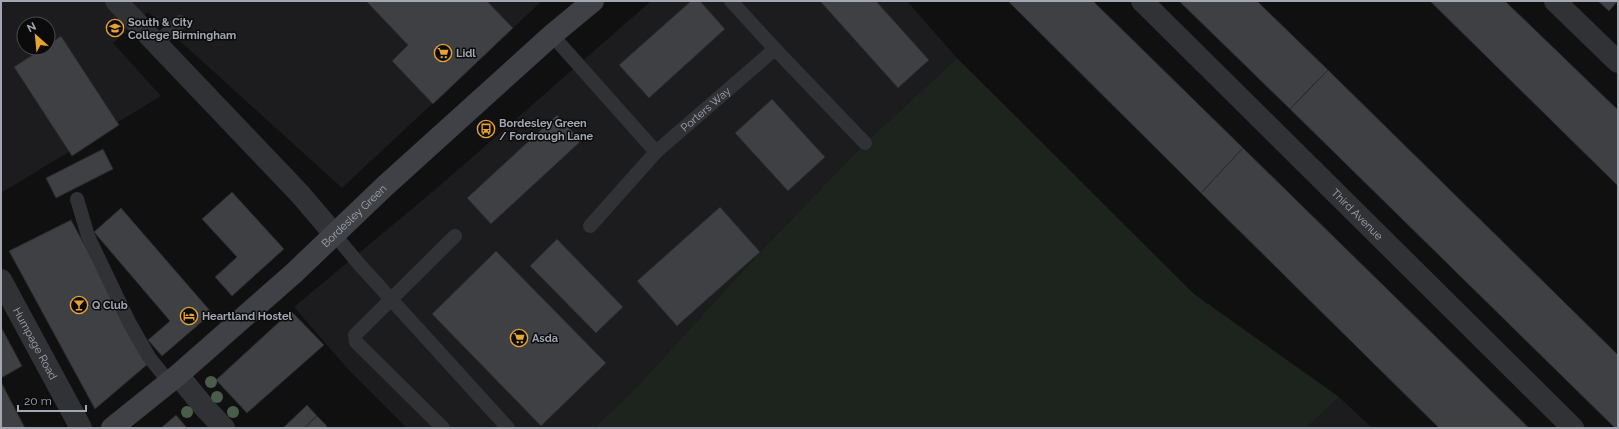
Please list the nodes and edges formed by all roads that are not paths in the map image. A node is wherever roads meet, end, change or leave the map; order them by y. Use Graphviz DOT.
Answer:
graph roads {
  1 [pos="116,1"];
  2 [pos="593,1"];
  3 [pos="731,1"];
  4 [pos="1142,1"];
  5 [pos="1555,1"];
  6 [pos="180,22"];
  7 [pos="552,35"];
  8 [pos="156,43"];
  9 [pos="775,49"];
  10 [pos="1618,62"];
  11 [pos="865,143"];
  12 [pos="656,152"];
  13 [pos="77,199"];
  14 [pos="590,226"];
  15 [pos="334,234"];
  16 [pos="456,236"];
  17 [pos="1,280"];
  18 [pos="391,300"];
  19 [pos="173,378"];
  20 [pos="81,428"];
  21 [pos="112,428"];
  22 [pos="224,428"];
  23 [pos="443,428"];
  24 [pos="508,428"];
  25 [pos="1573,428"];
  1 -- 8 [label="street"];
  2 -- 7 [label="main road, Bordesley Green"];
  3 -- 9 [label="lane"];
  4 -- 25 [label="street, Third Avenue"];
  5 -- 10 [label="street"];
  6 -- 8 [label="lane"];
  7 -- 12 [label="lane"];
  7 -- 15 [label="main road, Bordesley Green"];
  8 -- 15 [label="street"];
  9 -- 11 [label="lane"];
  9 -- 12 [label="lane, Porters Way"];
  12 -- 14 [label="lane, Porters Way"];
  13 -- 19 [label="lane"];
  15 -- 18 [label="lane"];
  15 -- 19 [label="main road, Bordesley Green"];
  16 -- 18 [label="lane"];
  17 -- 20 [label="street, Humpage Road"];
  18 -- 23 [label="lane"];
  18 -- 24 [label="lane"];
  19 -- 21 [label="main road, Bordesley Green"];
  19 -- 22 [label="street"];
}
